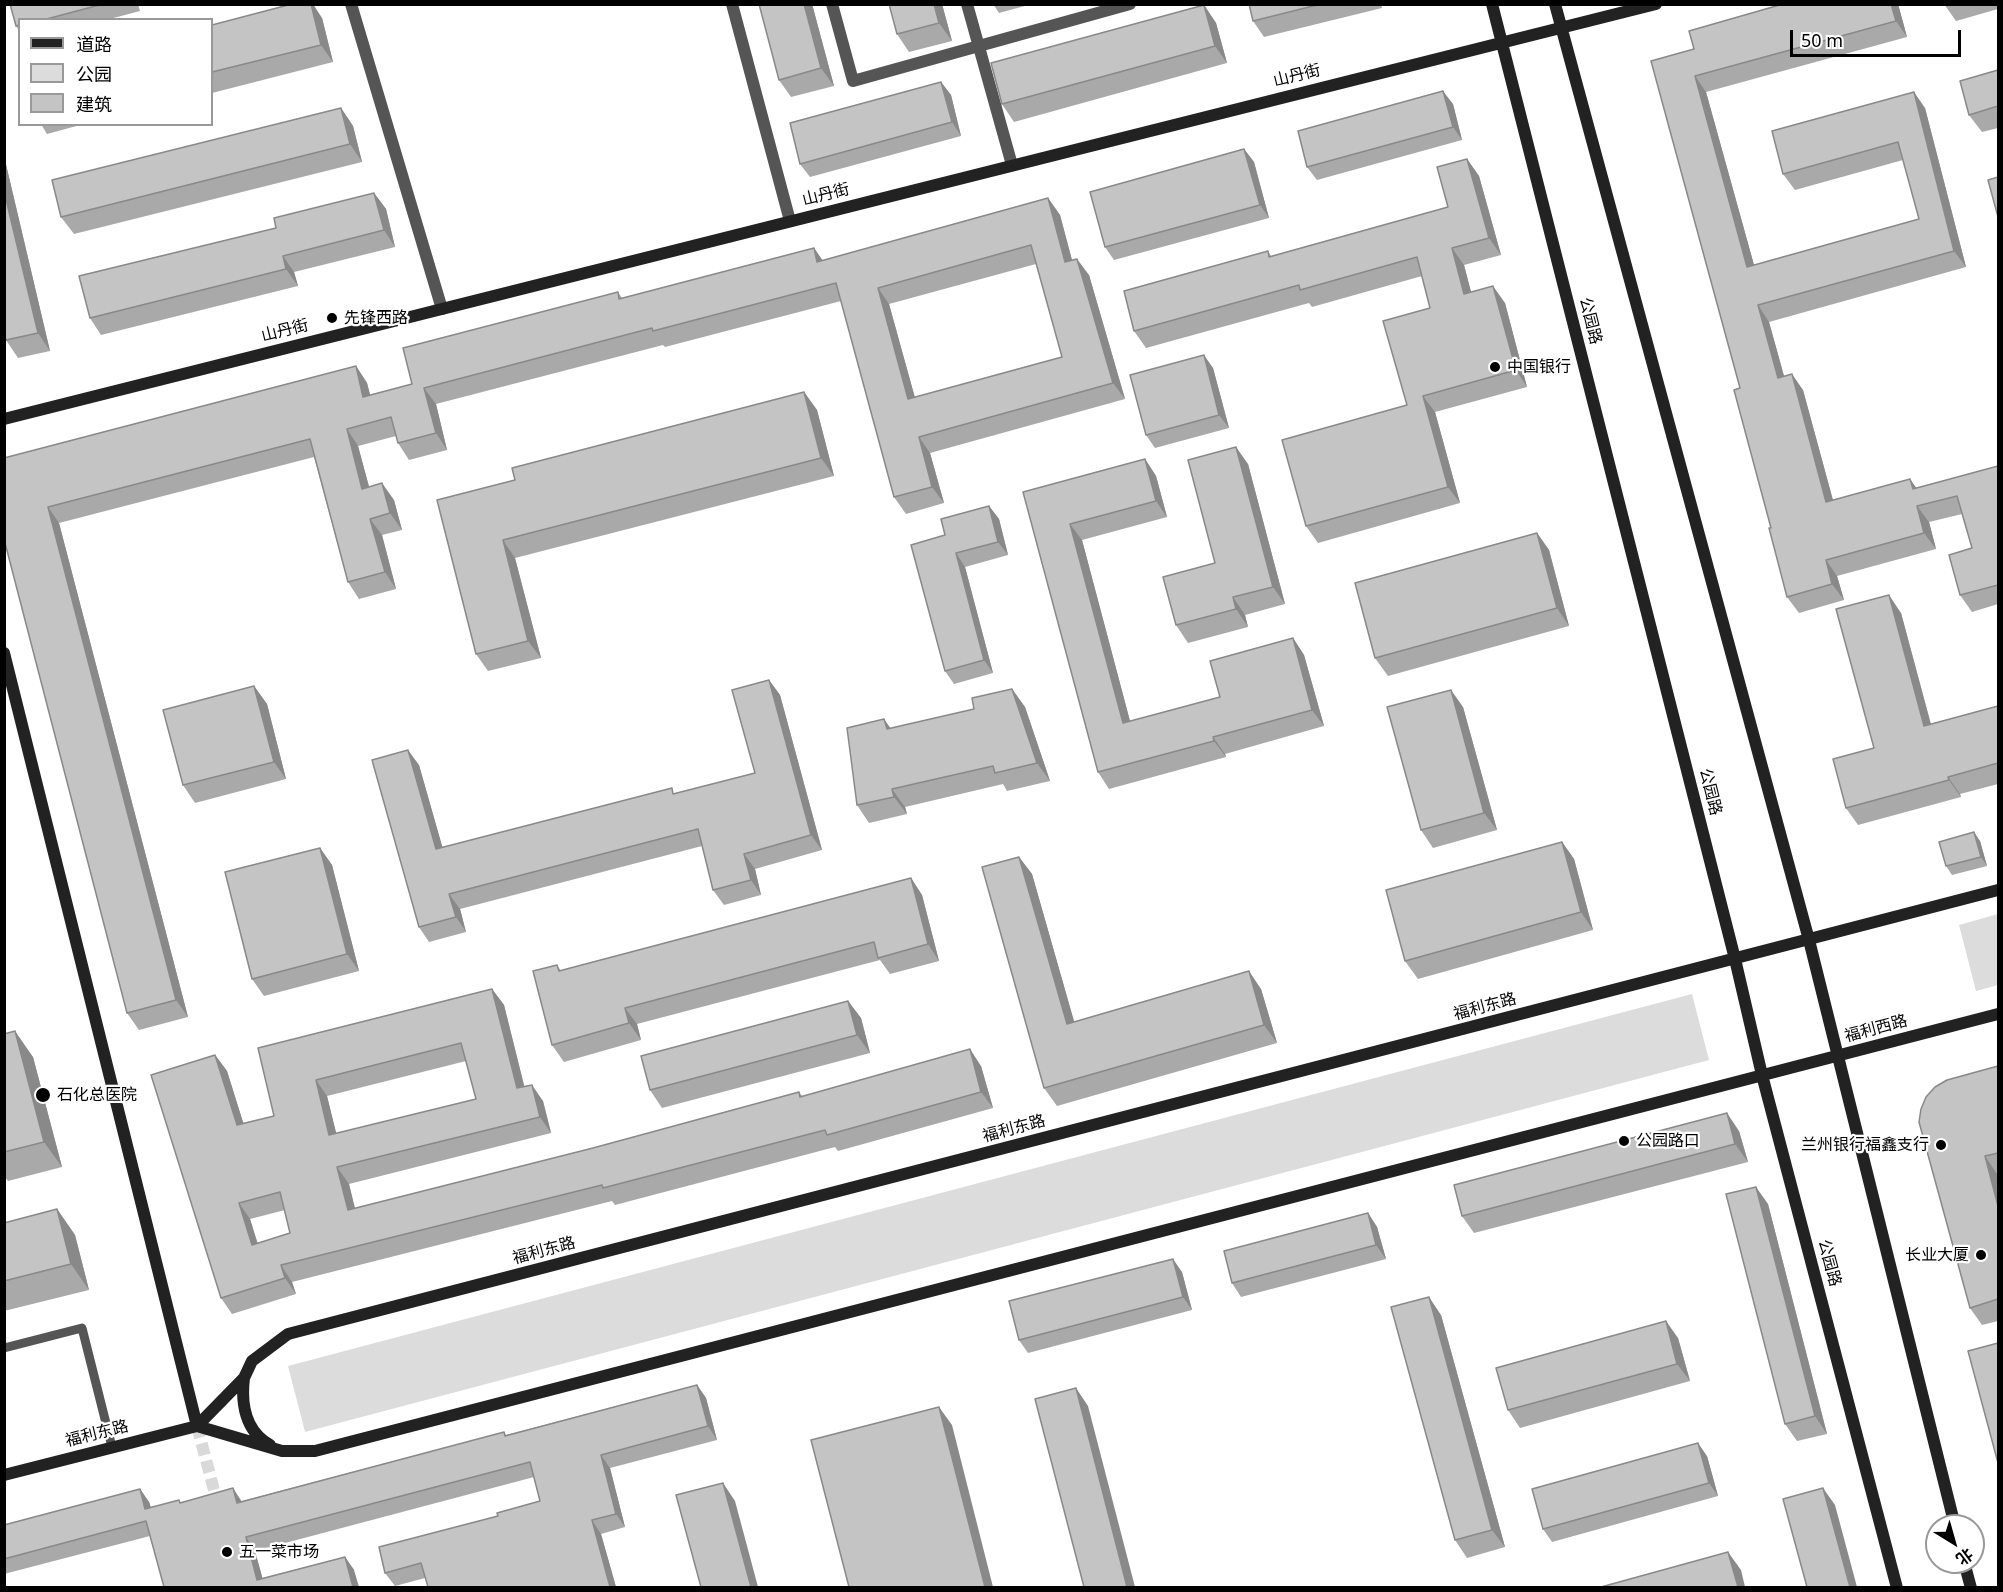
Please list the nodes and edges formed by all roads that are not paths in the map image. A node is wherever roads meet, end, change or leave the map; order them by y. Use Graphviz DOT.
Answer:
graph roads {
  1 [pos="351,4"];
  2 [pos="732,4"];
  3 [pos="832,4"];
  4 [pos="968,4"];
  5 [pos="1130,4"];
  6 [pos="1492,4"];
  7 [pos="1555,4"];
  8 [pos="1656,4"];
  9 [pos="1562,29"];
  10 [pos="1502,42"];
  11 [pos="979,46"];
  12 [pos="1011,165"];
  13 [pos="790,221"];
  14 [pos="442,309"];
  15 [pos="4,419"];
  16 [pos="4,653"];
  17 [pos="1998,890"];
  18 [pos="1809,940"];
  19 [pos="1735,959"];
  20 [pos="1998,1014"];
  21 [pos="1838,1057"];
  22 [pos="1762,1075"];
  23 [pos="4,1348"];
  24 [pos="244,1378"];
  25 [pos="197,1426"];
  26 [pos="112,1447"];
  27 [pos="282,1451"];
  28 [pos="4,1475"];
  29 [pos="1952,1514"];
  30 [pos="1897,1587"];
  1 -- 14 [label="street"];
  2 -- 13 [label="street"];
  3 -- 11 [label="street"];
  4 -- 11 [label="street"];
  5 -- 11 [label="street"];
  6 -- 10 [label="street, 公园路"];
  7 -- 9 [label="street"];
  8 -- 9 [label="street, 山丹街"];
  9 -- 10 [label="street, 山丹街"];
  9 -- 18 [label="street"];
  10 -- 12 [label="street, 山丹街"];
  10 -- 19 [label="street, 公园路"];
  11 -- 12 [label="street"];
  12 -- 13 [label="street, 山丹街"];
  13 -- 14 [label="street, 山丹街"];
  14 -- 15 [label="street, 山丹街"];
  16 -- 25 [label="street"];
  17 -- 18 [label="street"];
  18 -- 19 [label="street, 福利东路"];
  18 -- 21 [label="street"];
  19 -- 22 [label="street, 公园路"];
  19 -- 24 [label="street, 福利东路"];
  20 -- 21 [label="street, 福利西路"];
  21 -- 22 [label="street, 福利西路"];
  21 -- 29 [label="street"];
  22 -- 27 [label="street"];
  22 -- 30 [label="street, 公园路"];
  23 -- 26 [label="lane"];
  24 -- 25 [label="street, 福利东路"];
  24 -- 27 [label="street"];
  25 -- 26 [label="street, 福利东路"];
  25 -- 27 [label="street"];
  26 -- 28 [label="street, 福利东路"];
}
